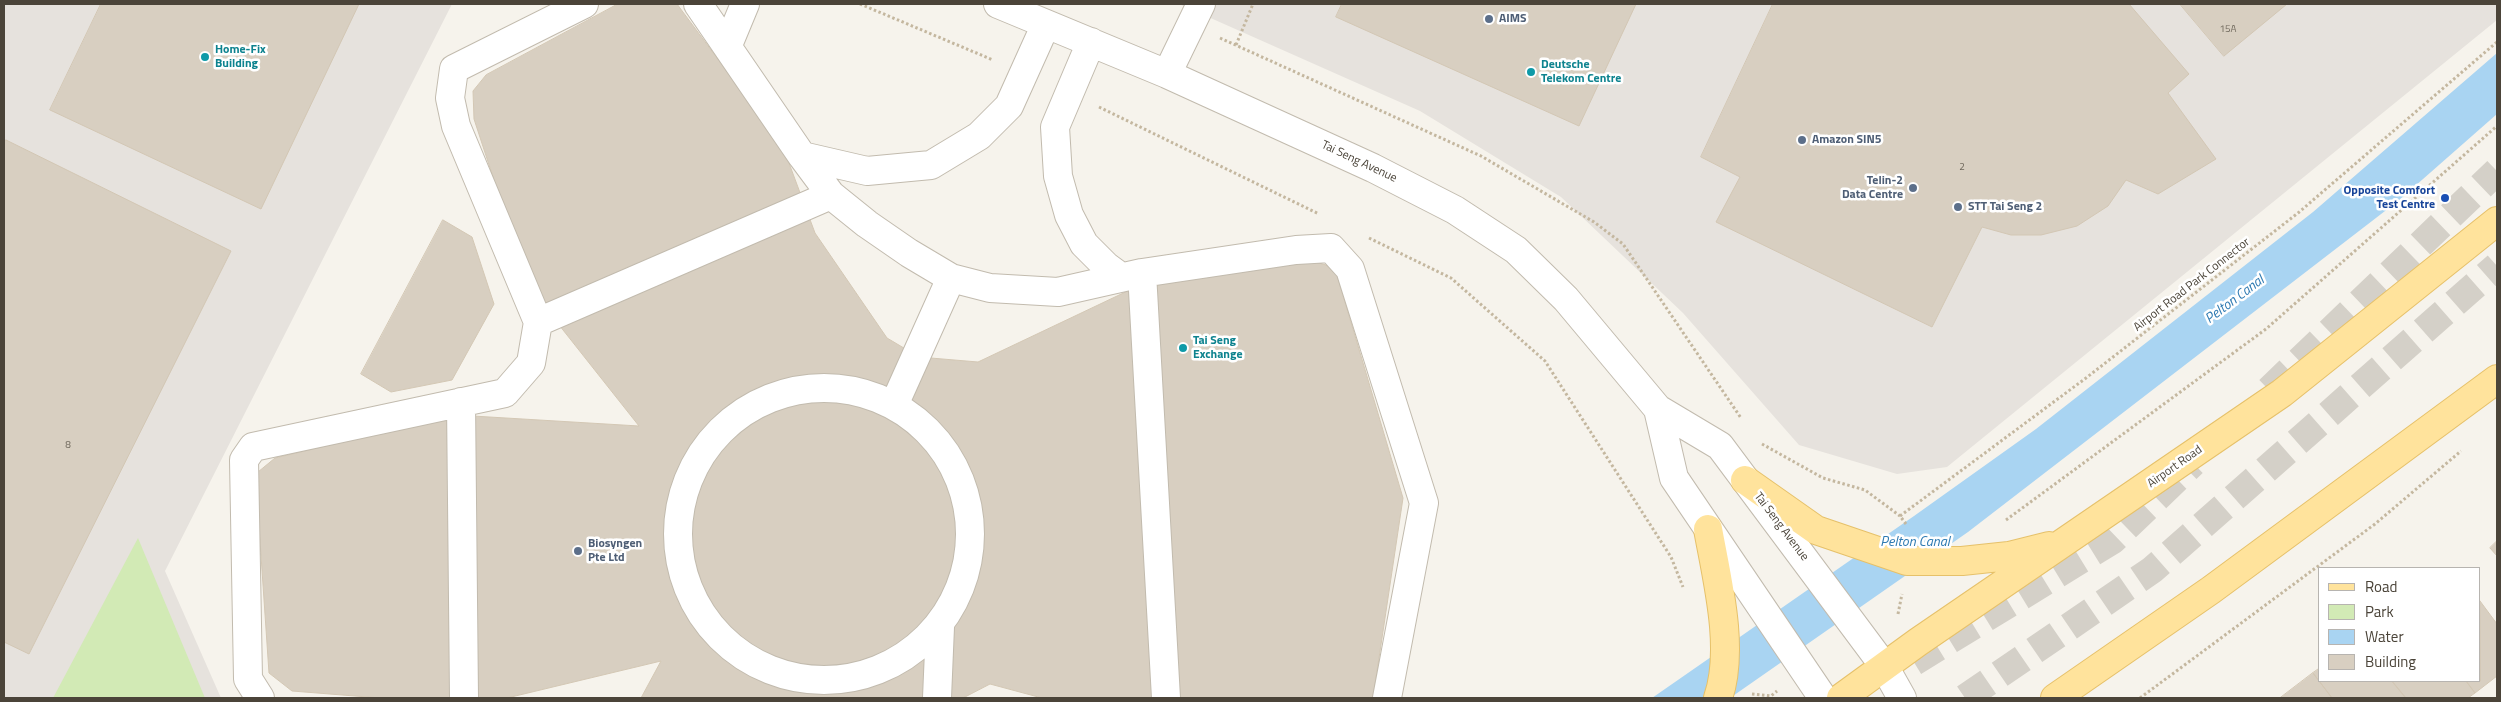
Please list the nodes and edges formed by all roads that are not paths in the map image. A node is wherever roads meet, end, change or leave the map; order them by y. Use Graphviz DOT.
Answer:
graph roads {
  1 [pos="584,4"];
  2 [pos="746,4"];
  3 [pos="998,4"];
  4 [pos="1201,4"];
  5 [pos="704,7"];
  6 [pos="1046,24"];
  7 [pos="1091,42"];
  8 [pos="728,45"];
  9 [pos="1167,74"];
  10 [pos="802,156"];
  11 [pos="831,195"];
  12 [pos="2497,221"];
  13 [pos="1131,275"];
  14 [pos="951,278"];
  15 [pos="538,322"];
  16 [pos="2497,379"];
  17 [pos="461,402"];
  18 [pos="894,405"];
  19 [pos="1658,409"];
  20 [pos="1745,480"];
  21 [pos="1708,529"];
  22 [pos="2067,542"];
  23 [pos="940,627"];
  24 [pos="1884,666"];
  25 [pos="260,698"];
  26 [pos="464,698"];
  27 [pos="937,698"];
  28 [pos="1166,698"];
  29 [pos="1387,698"];
  30 [pos="1718,698"];
  31 [pos="1823,698"];
  32 [pos="1841,698"];
  33 [pos="1902,698"];
  34 [pos="2055,698"];
  1 -- 15 [label="street"];
  2 -- 8 [label="street"];
  3 -- 6 [label="street, Tai Seng Avenue"];
  4 -- 9 [label="street"];
  5 -- 8 [label="street"];
  6 -- 7 [label="street, Tai Seng Avenue"];
  6 -- 10 [label="street"];
  7 -- 9 [label="street, Tai Seng Avenue"];
  7 -- 13 [label="street"];
  8 -- 10 [label="street"];
  9 -- 19 [label="street, Tai Seng Avenue"];
  10 -- 11 [label="street"];
  11 -- 14 [label="street"];
  11 -- 15 [label="street"];
  12 -- 22 [label="main road, Airport Road"];
  13 -- 14 [label="street"];
  13 -- 28 [label="street"];
  13 -- 29 [label="street"];
  14 -- 18 [label="street"];
  15 -- 17 [label="street"];
  16 -- 34 [label="main road"];
  17 -- 25 [label="street"];
  17 -- 26 [label="street"];
  18 -- 23 [label="street"];
  18 -- 23 [label="street"];
  19 -- 20 [label="street, Tai Seng Avenue"];
  19 -- 21 [label="street, Tai Seng Avenue"];
  20 -- 22 [label="main road"];
  20 -- 24 [label="street, Tai Seng Avenue"];
  21 -- 30 [label="main road"];
  21 -- 31 [label="street, Tai Seng Avenue"];
  22 -- 24 [label="main road, Airport Road"];
  23 -- 27 [label="street"];
  24 -- 32 [label="main road, Airport Road"];
  24 -- 33 [label="street, Tai Seng Avenue"];
}
